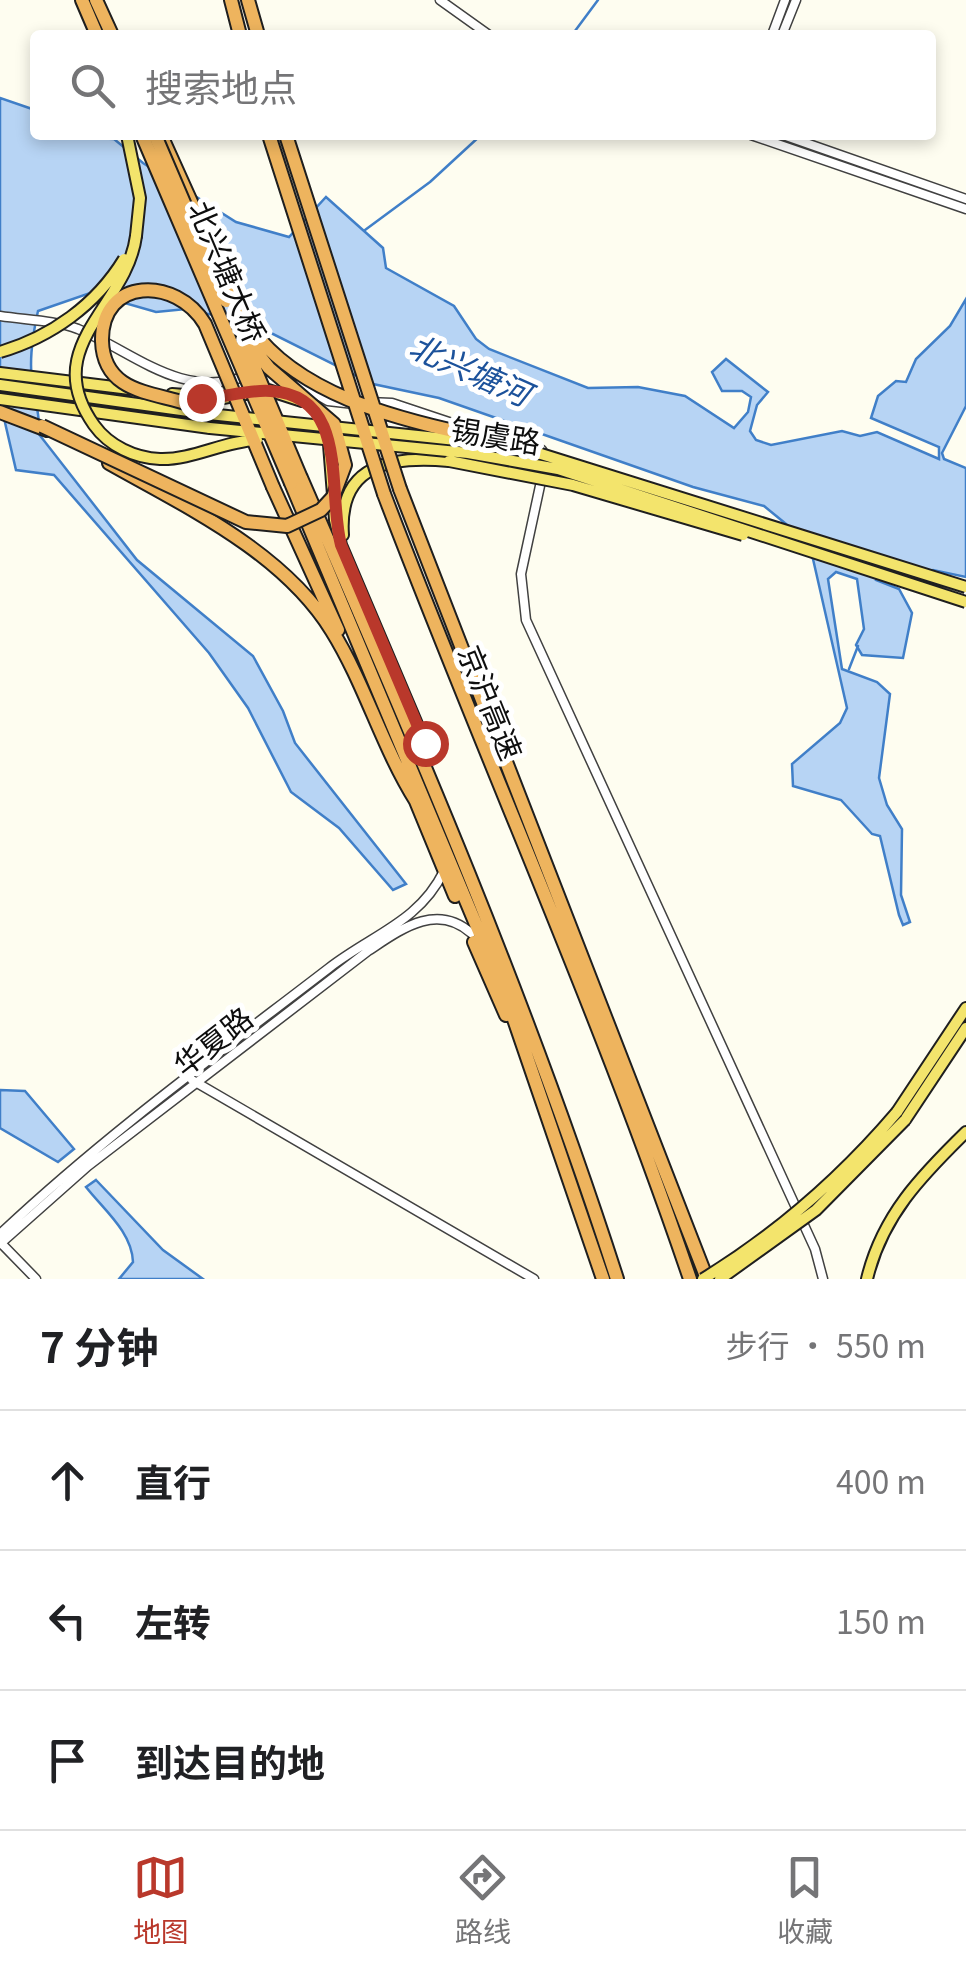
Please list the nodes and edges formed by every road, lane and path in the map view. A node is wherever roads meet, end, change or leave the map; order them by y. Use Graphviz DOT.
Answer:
graph roads {
  1 [pos="82,0"];
  2 [pos="95,0"];
  3 [pos="231,0"];
  4 [pos="248,0"];
  5 [pos="437,0"];
  6 [pos="785,0"];
  7 [pos="796,0"];
  8 [pos="93,30"];
  9 [pos="109,30"];
  10 [pos="239,30"];
  11 [pos="257,30"];
  12 [pos="479,30"];
  13 [pos="774,30"];
  14 [pos="784,30"];
  15 [pos="128,140"];
  16 [pos="144,140"];
  17 [pos="159,140"];
  18 [pos="159,140"];
  19 [pos="271,140"];
  20 [pos="288,140"];
  21 [pos="766,140"];
  22 [pos="797,140"];
  23 [pos="966,199"];
  24 [pos="966,209"];
  25 [pos="136,236"];
  26 [pos="229,286"];
  27 [pos="0,316"];
  28 [pos="0,352"];
  29 [pos="0,373"];
  30 [pos="0,385"];
  31 [pos="0,398"];
  32 [pos="0,412"];
  33 [pos="209,414"];
  34 [pos="42,426"];
  35 [pos="298,437"];
  36 [pos="475,442"];
  37 [pos="296,481"];
  38 [pos="345,551"];
  39 [pos="829,556"];
  40 [pos="966,587"];
  41 [pos="966,602"];
  42 [pos="364,698"];
  43 [pos="383,698"];
  44 [pos="420,751"];
  45 [pos="416,802"];
  46 [pos="444,871"];
  47 [pos="470,933"];
  48 [pos="966,1008"];
  49 [pos="966,1028"];
  50 [pos="523,1045"];
  51 [pos="192,1079"];
  52 [pos="901,1116"];
  53 [pos="966,1132"];
  54 [pos="966,1141"];
  55 [pos="0,1234"];
  56 [pos="0,1243"];
  57 [pos="36,1279"];
  58 [pos="534,1279"];
  59 [pos="603,1279"];
  60 [pos="617,1279"];
  61 [pos="690,1279"];
  62 [pos="705,1279"];
  63 [pos="720,1279"];
  64 [pos="823,1279"];
  65 [pos="870,1279"];
  1 -- 8 [label="highway"];
  2 -- 9 [label="highway"];
  3 -- 10 [label="highway"];
  4 -- 11 [label="highway"];
  5 -- 12 [label="street"];
  6 -- 13 [label="street"];
  7 -- 14 [label="street"];
  15 -- 25 [label="main road"];
  16 -- 37 [label="highway, 北兴塘大桥, bridge"];
  17 -- 37 [label="highway, 北兴塘大桥, bridge"];
  18 -- 26 [label="highway, bridge"];
  19 -- 61 [label="highway, 京沪高速, bridge"];
  20 -- 62 [label="highway, 京沪高速, bridge"];
  21 -- 24 [label="street"];
  22 -- 23 [label="street"];
  25 -- 28 [label="main road, bridge"];
  25 -- 35 [label="main road, bridge"];
  26 -- 34 [label="highway, bridge"];
  26 -- 36 [label="highway, bridge"];
  27 -- 64 [label="street"];
  29 -- 38 [label="main road"];
  30 -- 33 [label="main road, 锡虞路, bridge"];
  31 -- 35 [label="main road, 锡虞路, bridge"];
  32 -- 34 [label="highway"];
  33 -- 36 [label="main road, 锡虞路, bridge"];
  33 -- 42 [label="highway, bridge"];
  34 -- 42 [label="highway"];
  35 -- 39 [label="main road, 锡虞路, bridge"];
  36 -- 40 [label="main road, 锡虞路, bridge"];
  37 -- 43 [label="highway"];
  37 -- 44 [label="highway"];
  38 -- 39 [label="main road, bridge"];
  38 -- 44 [label="main road"];
  39 -- 41 [label="main road, 锡虞路, bridge"];
  42 -- 45 [label="highway"];
  43 -- 45 [label="highway"];
  43 -- 50 [label="highway"];
  44 -- 60 [label="highway"];
  45 -- 46 [label="highway"];
  46 -- 47 [label="highway"];
  46 -- 51 [label="street, 华夏路"];
  47 -- 50 [label="highway"];
  47 -- 51 [label="street, 华夏路"];
  48 -- 52 [label="main road"];
  49 -- 52 [label="main road"];
  50 -- 59 [label="highway"];
  51 -- 55 [label="street, 华夏路"];
  51 -- 56 [label="street, 华夏路"];
  51 -- 58 [label="street"];
  52 -- 62 [label="main road, bridge"];
  52 -- 63 [label="main road, bridge"];
  53 -- 65 [label="main road"];
  54 -- 65 [label="main road"];
  56 -- 57 [label="street"];
}
